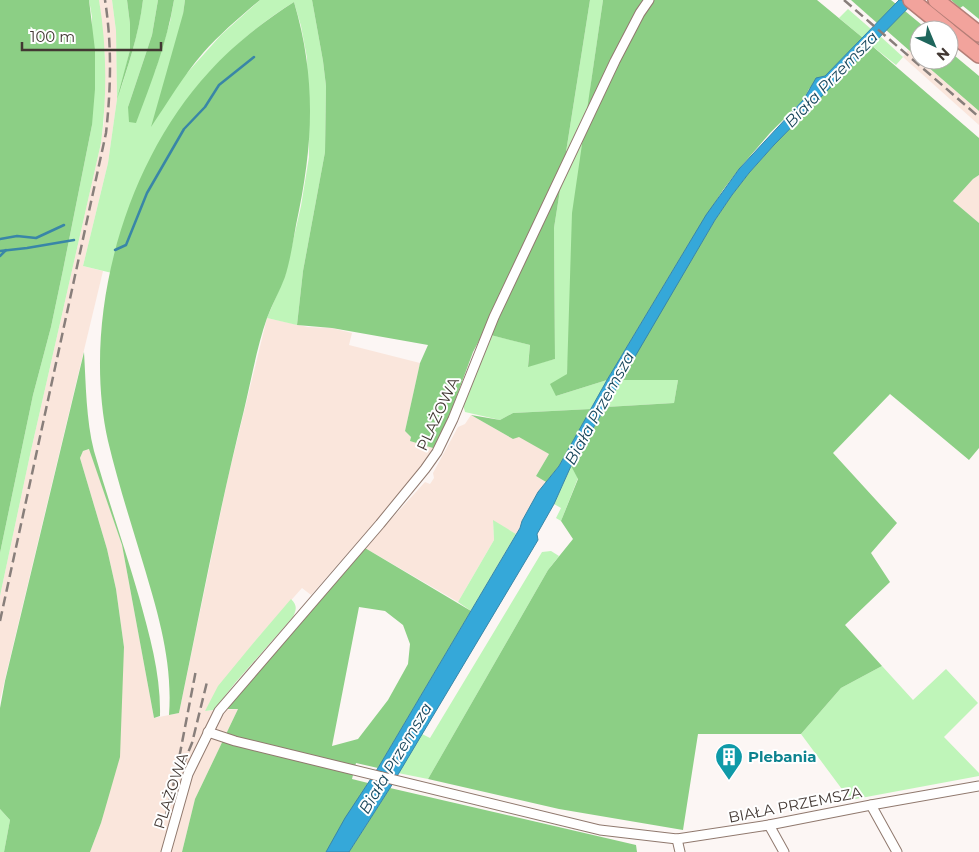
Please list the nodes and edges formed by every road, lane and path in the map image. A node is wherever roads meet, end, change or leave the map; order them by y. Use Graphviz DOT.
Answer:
graph roads {
  1 [pos="649,0"];
  2 [pos="911,0"];
  3 [pos="936,0"];
  4 [pos="936,20"];
  5 [pos="973,30"];
  6 [pos="959,39"];
  7 [pos="979,55"];
  8 [pos="208,732"];
  9 [pos="979,786"];
  10 [pos="871,804"];
  11 [pos="769,825"];
  12 [pos="677,839"];
  13 [pos="166,852"];
  14 [pos="680,852"];
  15 [pos="784,852"];
  16 [pos="897,852"];
  1 -- 8 [label="street, PLAŻOWA"];
  2 -- 4 [label="highway"];
  3 -- 5 [label="highway"];
  6 -- 7 [label="highway"];
  8 -- 12 [label="street, BIAŁA PRZEMSZA"];
  8 -- 13 [label="street, PLAŻOWA"];
  9 -- 10 [label="street, BIAŁA PRZEMSZA"];
  10 -- 11 [label="street, BIAŁA PRZEMSZA"];
  10 -- 16 [label="street"];
  11 -- 12 [label="street, BIAŁA PRZEMSZA"];
  11 -- 15 [label="street"];
  12 -- 14 [label="street"];
}
